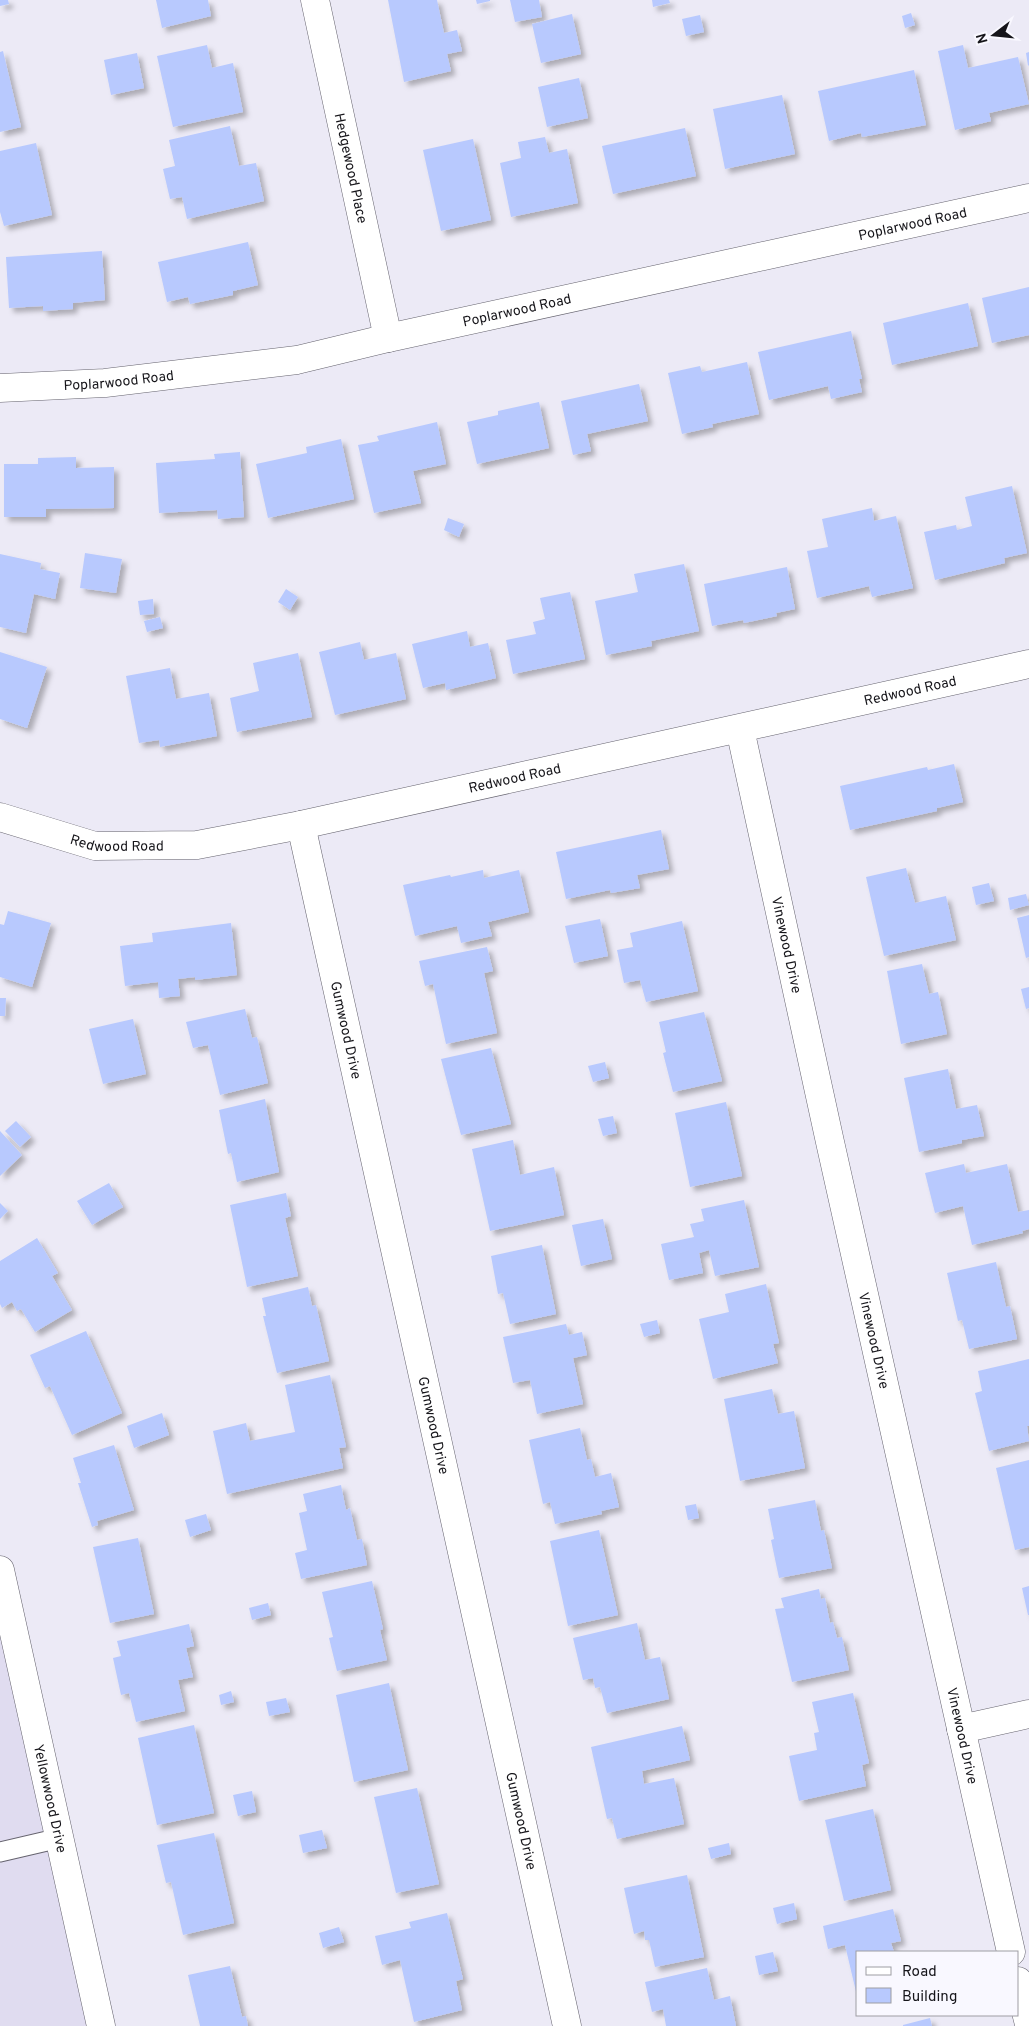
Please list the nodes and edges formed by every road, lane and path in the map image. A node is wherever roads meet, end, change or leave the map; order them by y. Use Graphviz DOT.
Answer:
graph roads {
  1 [pos="315,0"];
  2 [pos="1029,198"];
  3 [pos="388,338"];
  4 [pos="0,388"];
  5 [pos="1029,664"];
  6 [pos="740,729"];
  7 [pos="0,818"];
  8 [pos="301,825"];
  9 [pos="0,1570"];
  10 [pos="1029,1714"];
  11 [pos="961,1729"];
  12 [pos="60,1838"];
  13 [pos="0,1852"];
  14 [pos="1010,1951"];
  15 [pos="1019,1985"];
  16 [pos="1029,2024"];
  17 [pos="101,2026"];
  18 [pos="567,2026"];
  1 -- 3 [label="street, Hedgewood Place"];
  2 -- 3 [label="street, Poplarwood Road"];
  3 -- 4 [label="street, Poplarwood Road"];
  5 -- 6 [label="street, Redwood Road"];
  6 -- 8 [label="street, Redwood Road"];
  6 -- 11 [label="street, Vinewood Drive"];
  7 -- 8 [label="street, Redwood Road"];
  8 -- 18 [label="street, Gumwood Drive"];
  9 -- 12 [label="street, Yellowwood Drive"];
  10 -- 11 [label="street"];
  11 -- 14 [label="street, Vinewood Drive"];
  12 -- 13 [label="lane"];
  12 -- 17 [label="street, Yellowwood Drive"];
  15 -- 16 [label="street"];
}
